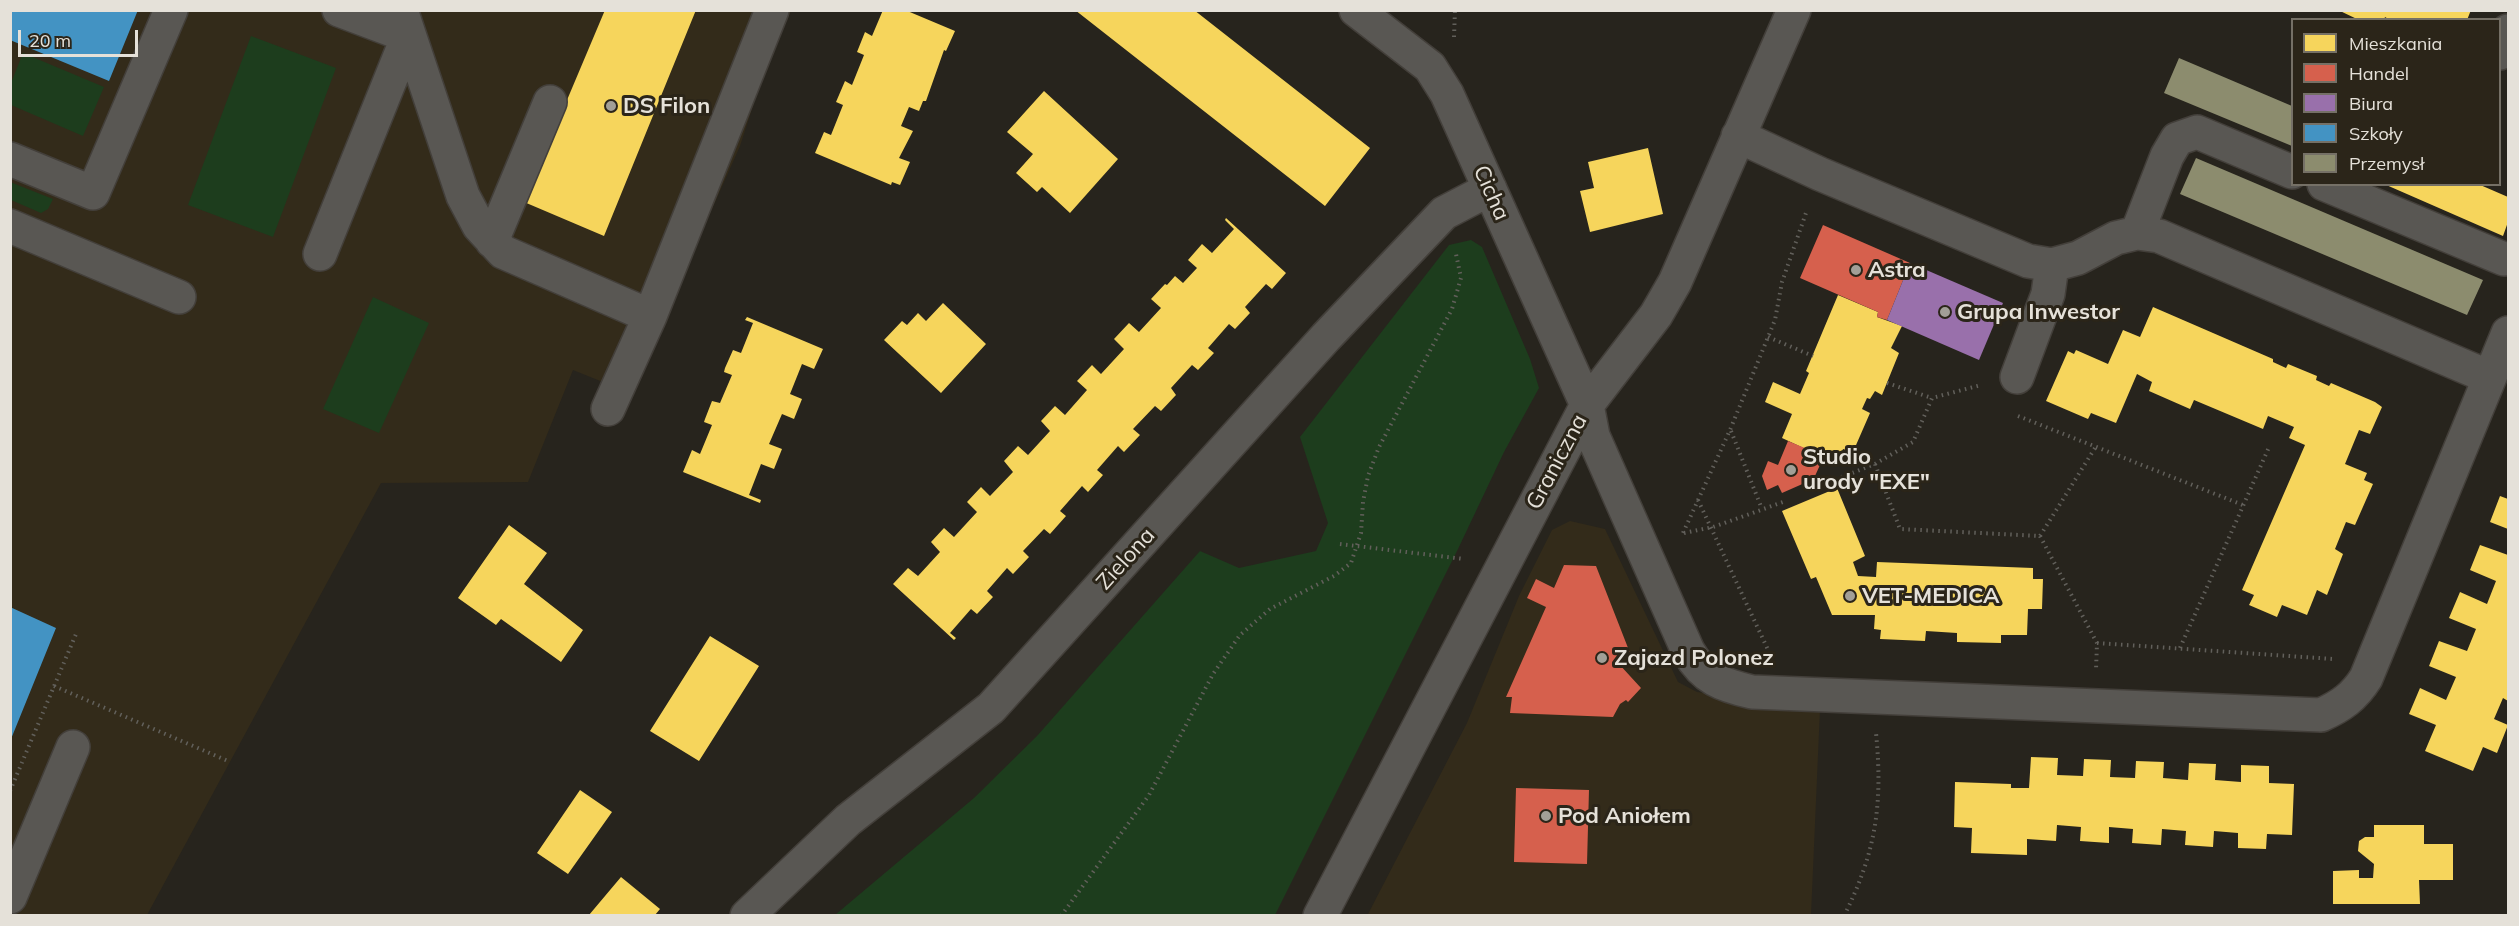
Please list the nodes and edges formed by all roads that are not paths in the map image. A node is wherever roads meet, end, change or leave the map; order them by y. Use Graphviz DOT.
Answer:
graph roads {
  1 [pos="171,10"];
  2 [pos="339,10"];
  3 [pos="772,10"];
  4 [pos="1356,10"];
  5 [pos="1794,10"];
  6 [pos="405,23"];
  7 [pos="2508,31"];
  8 [pos="2501,48"];
  9 [pos="550,102"];
  10 [pos="1738,136"];
  11 [pos="10,159"];
  12 [pos="2291,172"];
  13 [pos="2329,186"];
  14 [pos="1490,189"];
  15 [pos="10,226"];
  16 [pos="2137,233"];
  17 [pos="492,241"];
  18 [pos="320,254"];
  19 [pos="2504,259"];
  20 [pos="2052,265"];
  21 [pos="179,297"];
  22 [pos="650,316"];
  23 [pos="2508,333"];
  24 [pos="2017,377"];
  25 [pos="2489,377"];
  26 [pos="1587,405"];
  27 [pos="608,409"];
  28 [pos="73,747"];
  29 [pos="10,897"];
  30 [pos="747,915"];
  31 [pos="1320,915"];
  1 -- 11 [label="street"];
  2 -- 6 [label="street"];
  3 -- 22 [label="street"];
  4 -- 14 [label="street, Cicha"];
  5 -- 10 [label="street, Graniczna"];
  6 -- 17 [label="street"];
  6 -- 18 [label="street"];
  7 -- 8 [label="street"];
  9 -- 17 [label="street"];
  10 -- 20 [label="street"];
  10 -- 26 [label="street, Graniczna"];
  12 -- 16 [label="street"];
  13 -- 19 [label="street"];
  14 -- 26 [label="street, Cicha"];
  14 -- 30 [label="street, Zielona"];
  15 -- 21 [label="street"];
  16 -- 20 [label="street"];
  16 -- 25 [label="street"];
  17 -- 22 [label="street"];
  20 -- 24 [label="street"];
  22 -- 27 [label="street"];
  23 -- 25 [label="street, Cicha"];
  25 -- 26 [label="street, Cicha"];
  26 -- 31 [label="street, Graniczna"];
  28 -- 29 [label="street"];
}
